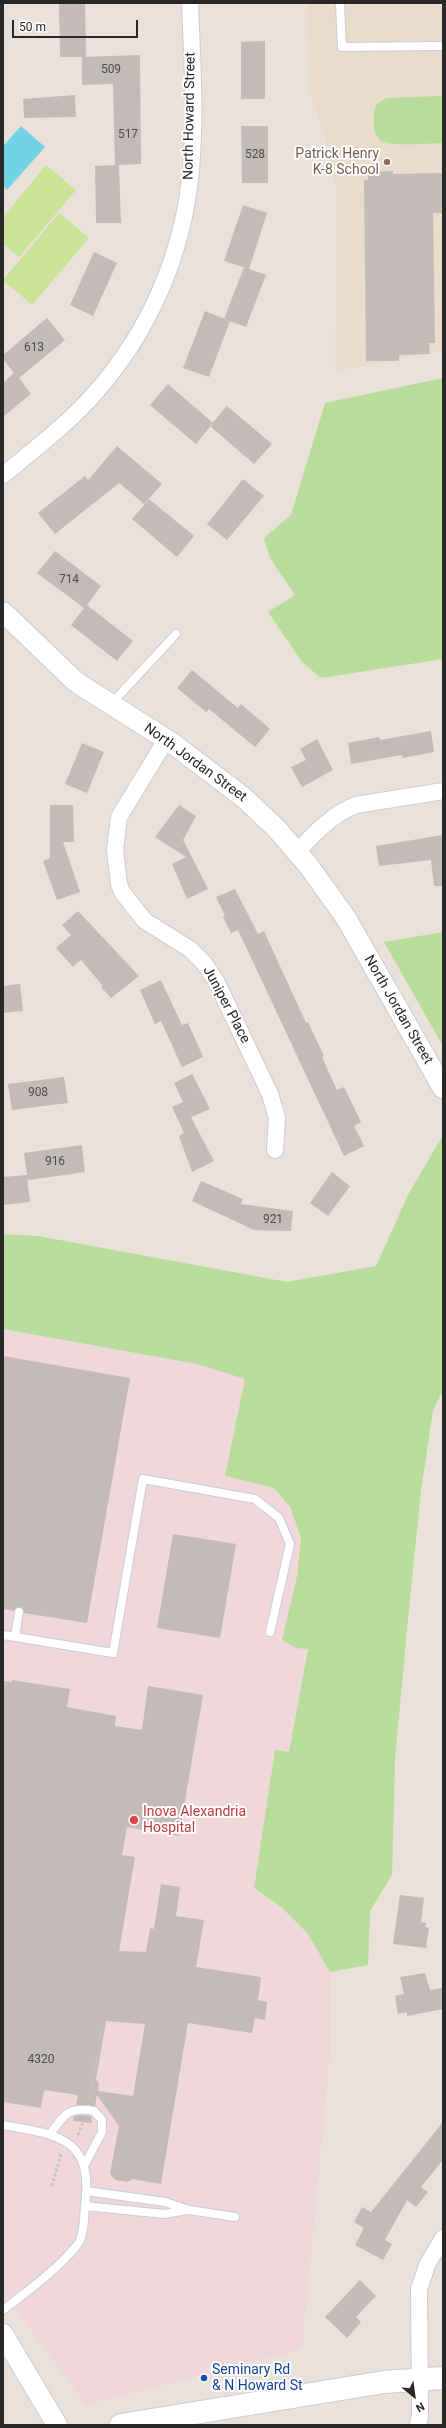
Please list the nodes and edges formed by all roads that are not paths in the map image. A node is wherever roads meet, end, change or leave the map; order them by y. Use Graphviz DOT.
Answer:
graph roads {
  1 [pos="190,3"];
  2 [pos="340,3"];
  3 [pos="443,46"];
  4 [pos="3,475"];
  5 [pos="5,618"];
  6 [pos="176,634"];
  7 [pos="111,705"];
  8 [pos="166,740"];
  9 [pos="443,791"];
  10 [pos="297,852"];
  11 [pos="443,1088"];
  12 [pos="275,1150"];
  13 [pos="19,1612"];
  14 [pos="270,1632"];
  15 [pos="3,1635"];
  16 [pos="15,1637"];
  17 [pos="3,2125"];
  18 [pos="51,2133"];
  19 [pos="84,2166"];
  20 [pos="86,2191"];
  21 [pos="85,2206"];
  22 [pos="189,2210"];
  23 [pos="235,2217"];
  24 [pos="443,2238"];
  25 [pos="3,2310"];
  26 [pos="3,2334"];
  27 [pos="443,2378"];
  28 [pos="420,2379"];
  29 [pos="235,2405"];
  30 [pos="57,2425"];
  31 [pos="121,2425"];
  32 [pos="177,2425"];
  33 [pos="418,2425"];
  1 -- 4 [label="street, North Howard Street"];
  2 -- 3 [label="lane"];
  5 -- 7 [label="street, North Jordan Street"];
  6 -- 7 [label="lane"];
  7 -- 8 [label="street, North Jordan Street"];
  8 -- 10 [label="street, North Jordan Street"];
  8 -- 12 [label="street, Juniper Place"];
  9 -- 10 [label="street"];
  10 -- 11 [label="street, North Jordan Street"];
  13 -- 16 [label="lane"];
  14 -- 16 [label="lane"];
  15 -- 16 [label="lane"];
  17 -- 18 [label="lane"];
  18 -- 19 [label="lane"];
  18 -- 19 [label="lane"];
  19 -- 20 [label="lane"];
  20 -- 21 [label="lane"];
  20 -- 22 [label="lane"];
  21 -- 22 [label="lane"];
  21 -- 25 [label="lane"];
  22 -- 23 [label="lane"];
  24 -- 28 [label="street"];
  26 -- 30 [label="street"];
  27 -- 28 [label="main road"];
  28 -- 29 [label="main road"];
  28 -- 33 [label="street"];
  29 -- 31 [label="main road"];
  29 -- 32 [label="main road"];
}
